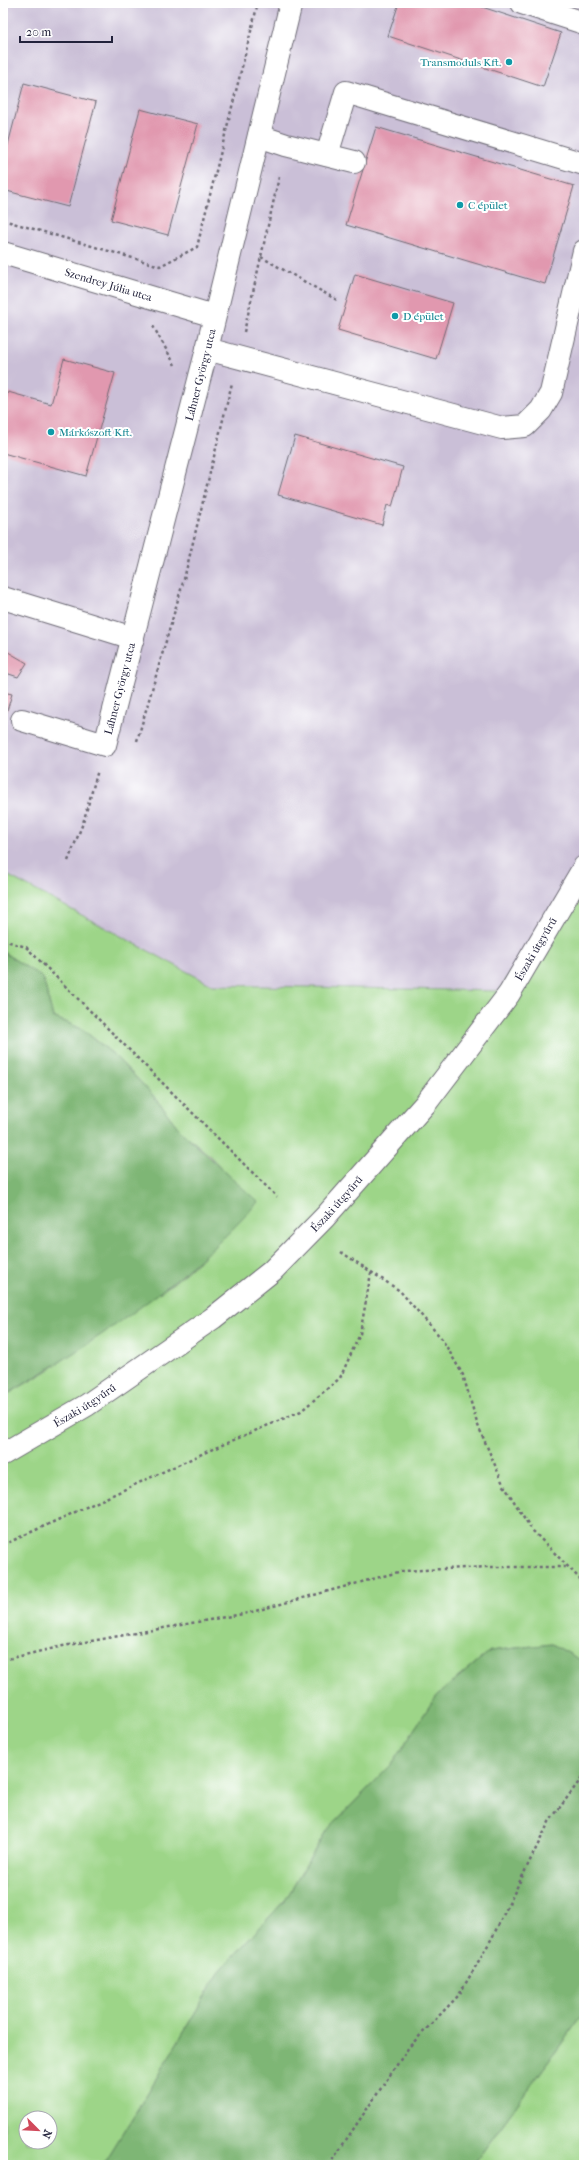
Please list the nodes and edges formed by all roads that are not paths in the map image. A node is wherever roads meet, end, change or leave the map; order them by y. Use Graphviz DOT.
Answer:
graph roads {
  1 [pos="290,3"];
  2 [pos="522,3"];
  3 [pos="584,23"];
  4 [pos="259,136"];
  5 [pos="327,154"];
  6 [pos="354,162"];
  7 [pos="584,164"];
  8 [pos="584,251"];
  9 [pos="3,253"];
  10 [pos="214,316"];
  11 [pos="207,349"];
  12 [pos="3,598"];
  13 [pos="133,638"];
  14 [pos="22,720"];
  15 [pos="584,867"];
  16 [pos="3,1454"];
  1 -- 4 [label="street, Láhner György utca"];
  2 -- 3 [label="street"];
  4 -- 5 [label="street"];
  4 -- 10 [label="street, Láhner György utca"];
  5 -- 6 [label="street"];
  5 -- 7 [label="street"];
  8 -- 11 [label="street"];
  9 -- 10 [label="street, Szendrey Júlia utca"];
  10 -- 11 [label="street, Láhner György utca"];
  11 -- 13 [label="street, Láhner György utca"];
  12 -- 13 [label="street"];
  13 -- 14 [label="street, Láhner György utca"];
  15 -- 16 [label="street, Északi útgyűrű"];
}
